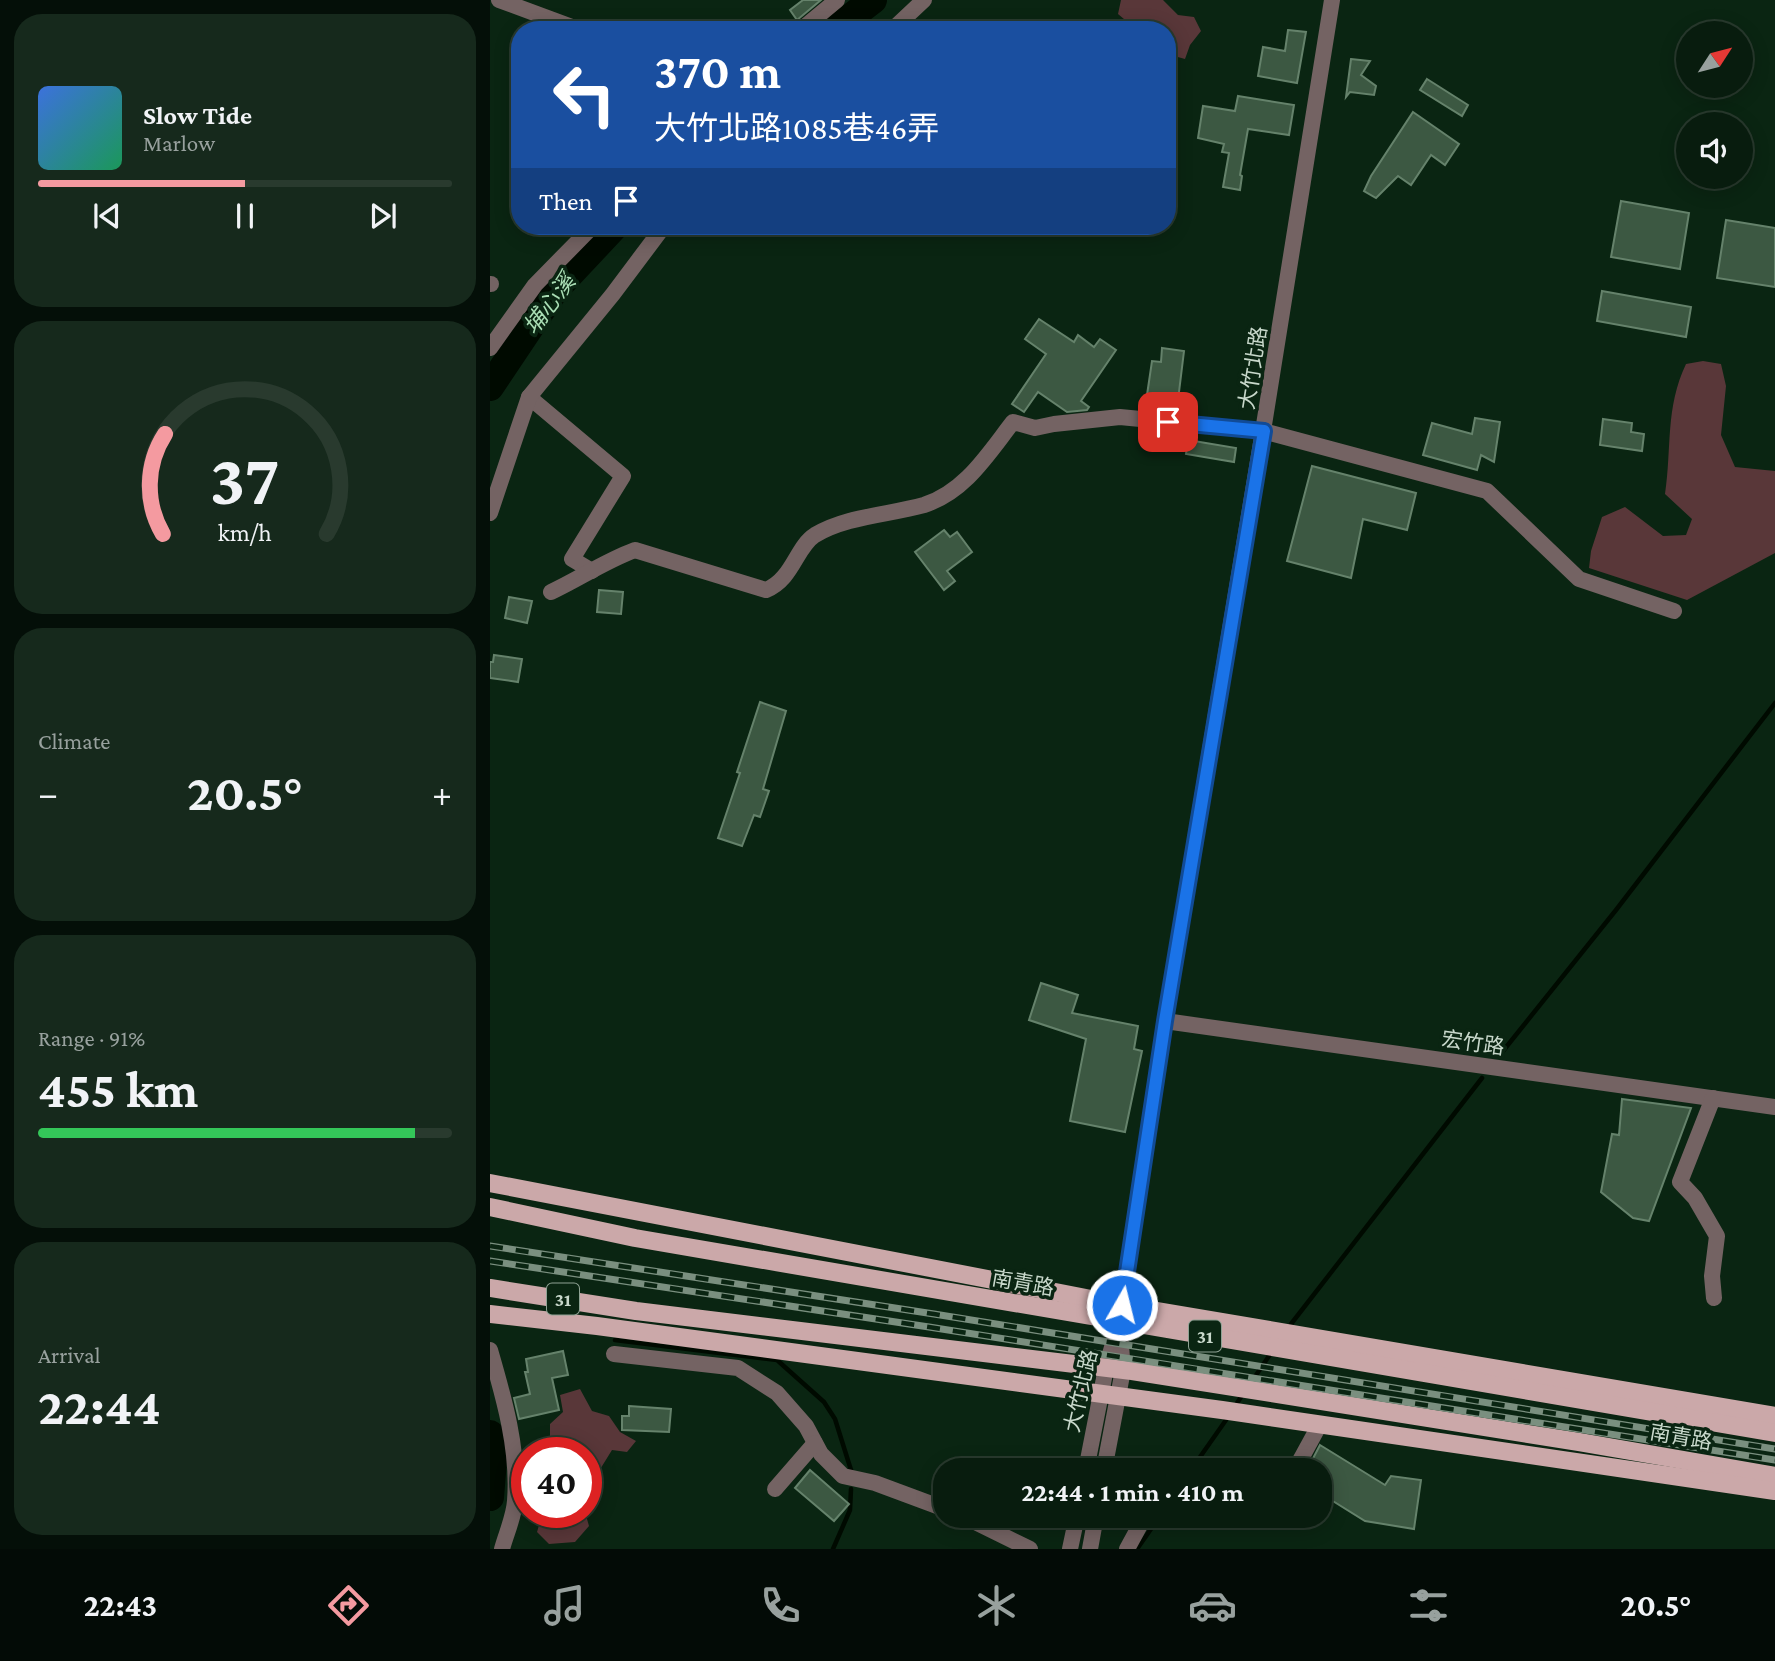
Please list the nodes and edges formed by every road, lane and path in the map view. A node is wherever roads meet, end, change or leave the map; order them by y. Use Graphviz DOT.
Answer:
graph roads {
  1 [pos="499,0"];
  2 [pos="837,0"];
  3 [pos="924,0"];
  4 [pos="1332,0"];
  5 [pos="556,21"];
  6 [pos="812,21"];
  7 [pos="902,21"];
  8 [pos="584,235"];
  9 [pos="657,235"];
  10 [pos="496,330"];
  11 [pos="490,348"];
  12 [pos="529,397"];
  13 [pos="1264,431"];
  14 [pos="490,513"];
  15 [pos="592,571"];
  16 [pos="551,592"];
  17 [pos="1674,611"];
  18 [pos="1165,1021"];
  19 [pos="1713,1098"];
  20 [pos="1775,1107"];
  21 [pos="490,1183"];
  22 [pos="490,1207"];
  23 [pos="490,1287"];
  24 [pos="1714,1298"];
  25 [pos="490,1314"];
  26 [pos="1121,1314"];
  27 [pos="490,1350"];
  28 [pos="614,1354"];
  29 [pos="1115,1369"];
  30 [pos="1100,1394"];
  31 [pos="1119,1397"];
  32 [pos="1591,1402"];
  33 [pos="1751,1412"];
  34 [pos="1775,1416"];
  35 [pos="1320,1424"];
  36 [pos="1775,1433"];
  37 [pos="815,1443"];
  38 [pos="1088,1458"];
  39 [pos="1106,1458"];
  40 [pos="1301,1458"];
  41 [pos="1773,1486"];
  42 [pos="775,1489"];
  43 [pos="933,1504"];
  44 [pos="987,1528"];
  45 [pos="1074,1528"];
  46 [pos="1094,1528"];
  47 [pos="1138,1528"];
  48 [pos="502,1549"];
  49 [pos="1030,1549"];
  50 [pos="1070,1549"];
  51 [pos="1090,1549"];
  52 [pos="1127,1549"];
  1 -- 5 [label="street"];
  2 -- 6 [label="street"];
  3 -- 7 [label="street"];
  4 -- 13 [label="street, 大竹北路"];
  8 -- 10 [label="street"];
  9 -- 12 [label="street"];
  10 -- 11 [label="street"];
  12 -- 14 [label="street"];
  12 -- 15 [label="street"];
  13 -- 15 [label="street"];
  13 -- 17 [label="street"];
  13 -- 18 [label="street, 大竹北路"];
  15 -- 16 [label="street"];
  18 -- 19 [label="street, 宏竹路"];
  18 -- 26 [label="street, 大竹北路"];
  19 -- 20 [label="street, 宏竹路"];
  19 -- 24 [label="street"];
  21 -- 26 [label="main road, 31"];
  22 -- 26 [label="main road, 南青路 / 31"];
  23 -- 29 [label="main road, 南青路 / 31"];
  25 -- 30 [label="main road"];
  26 -- 29 [label="street, 大竹北路"];
  26 -- 32 [label="main road, 南青路 / 31"];
  26 -- 33 [label="main road, 31"];
  27 -- 48 [label="street"];
  28 -- 37 [label="street"];
  29 -- 30 [label="street, 大竹北路"];
  29 -- 31 [label="street, 大竹北路"];
  29 -- 41 [label="main road, 南青路 / 31"];
  30 -- 31 [label="main road"];
  30 -- 38 [label="street, 大竹北路"];
  31 -- 35 [label="main road"];
  31 -- 39 [label="street, 大竹北路"];
  32 -- 33 [label="main road, 南青路"];
  32 -- 36 [label="main road, 南青路 / 31"];
  33 -- 34 [label="main road, 31"];
  35 -- 40 [label="street"];
  35 -- 41 [label="main road"];
  37 -- 42 [label="street"];
  37 -- 43 [label="street"];
  44 -- 49 [label="street"];
  45 -- 50 [label="street"];
  46 -- 51 [label="street"];
  47 -- 52 [label="street"];
}
